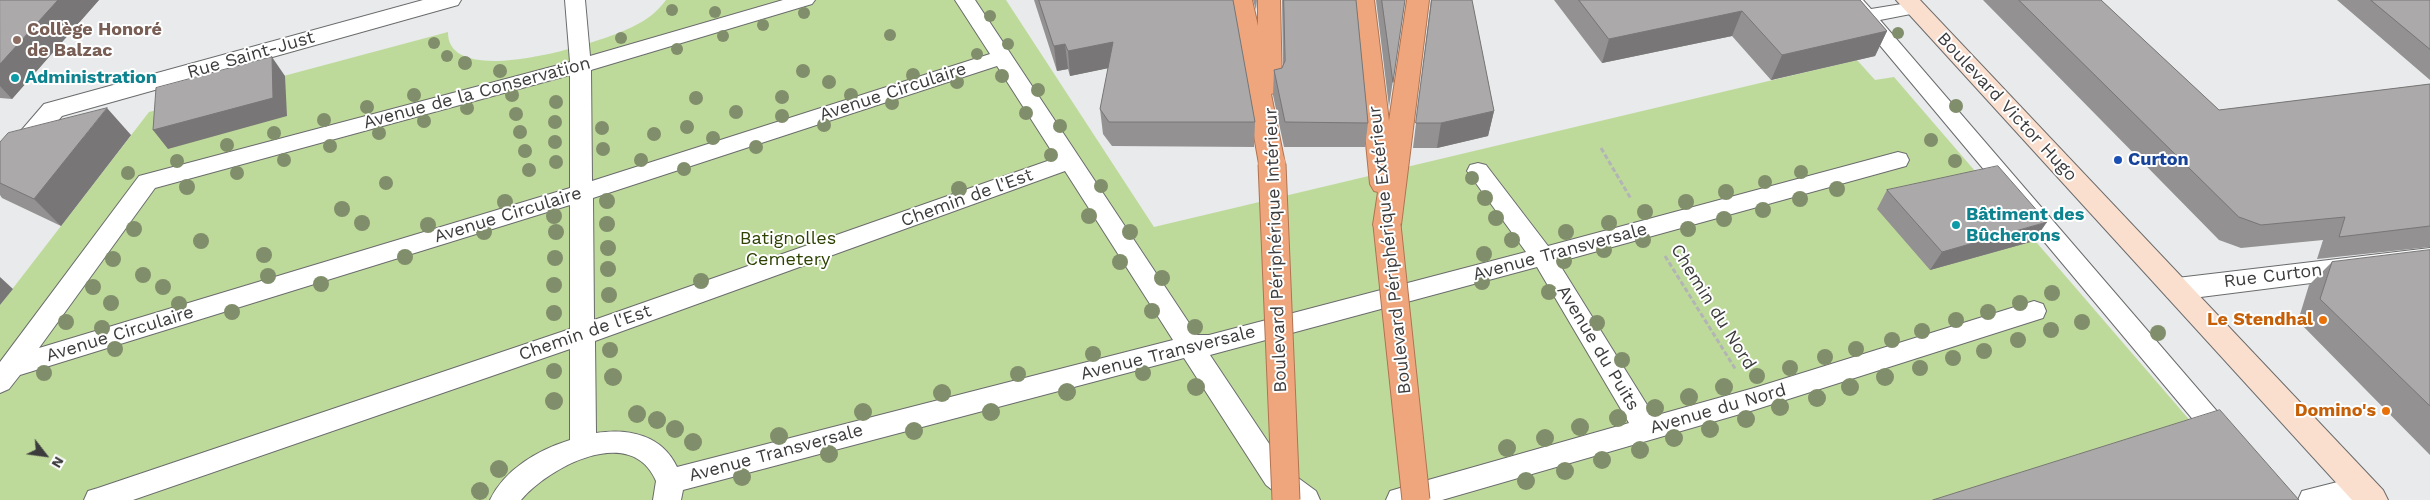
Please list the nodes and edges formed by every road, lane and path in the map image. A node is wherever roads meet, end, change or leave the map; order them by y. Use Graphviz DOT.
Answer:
graph roads {
  1 [pos="450,0"];
  2 [pos="575,0"];
  3 [pos="805,0"];
  4 [pos="965,0"];
  5 [pos="1241,0"];
  6 [pos="1268,0"];
  7 [pos="1363,0"];
  8 [pos="1418,0"];
  9 [pos="1911,4"];
  10 [pos="1860,8"];
  11 [pos="580,55"];
  12 [pos="1002,57"];
  13 [pos="1601,148"];
  14 [pos="1898,160"];
  15 [pos="1070,161"];
  16 [pos="1272,164"];
  17 [pos="1478,170"];
  18 [pos="0,172"];
  19 [pos="147,182"];
  20 [pos="581,193"];
  21 [pos="1387,225"];
  22 [pos="1648,229"];
  23 [pos="1543,257"];
  24 [pos="2430,258"];
  25 [pos="2177,288"];
  26 [pos="2034,311"];
  27 [pos="582,334"];
  28 [pos="1190,346"];
  29 [pos="6,375"];
  30 [pos="1754,399"];
  31 [pos="1647,430"];
  32 [pos="583,447"];
  33 [pos="2239,456"];
  34 [pos="668,490"];
  35 [pos="2366,494"];
  36 [pos="98,500"];
  37 [pos="504,500"];
  38 [pos="1286,500"];
  39 [pos="1306,500"];
  40 [pos="1400,500"];
  41 [pos="1416,500"];
  42 [pos="2312,500"];
  1 -- 18 [label="street, Rue Saint-Just"];
  2 -- 11 [label="lane"];
  3 -- 11 [label="lane, Avenue de la Conservation"];
  4 -- 12 [label="lane"];
  5 -- 16 [label="highway"];
  6 -- 16 [label="highway, Boulevard Périphérique Intérieur"];
  7 -- 21 [label="highway, Boulevard Périphérique Extérieur"];
  8 -- 21 [label="highway"];
  9 -- 10 [label="lane"];
  9 -- 25 [label="main road, Boulevard Victor Hugo"];
  10 -- 33 [label="lane"];
  11 -- 19 [label="lane, Avenue de la Conservation"];
  11 -- 20 [label="lane"];
  12 -- 15 [label="lane"];
  12 -- 20 [label="lane, Avenue Circulaire"];
  13 -- 22 [label="path, Chemin du Nord"];
  14 -- 22 [label="lane, Avenue Transversale"];
  15 -- 27 [label="lane, Chemin de l'Est"];
  15 -- 28 [label="lane"];
  16 -- 38 [label="highway, Boulevard Périphérique Intérieur, bridge"];
  17 -- 23 [label="lane, Avenue du Puits"];
  19 -- 29 [label="lane"];
  20 -- 27 [label="lane"];
  20 -- 29 [label="lane, Avenue Circulaire"];
  21 -- 41 [label="highway, Boulevard Périphérique Extérieur, bridge"];
  22 -- 23 [label="lane, Avenue Transversale"];
  22 -- 30 [label="path, Chemin du Nord"];
  23 -- 28 [label="lane, Avenue Transversale"];
  23 -- 31 [label="lane, Avenue du Puits"];
  24 -- 25 [label="street, Rue Curton"];
  25 -- 35 [label="main road, Boulevard Victor Hugo"];
  26 -- 30 [label="lane, Avenue du Nord"];
  27 -- 32 [label="lane"];
  27 -- 36 [label="lane, Chemin de l'Est"];
  28 -- 34 [label="lane, Avenue Transversale"];
  28 -- 39 [label="lane"];
  30 -- 31 [label="lane, Avenue du Nord"];
  31 -- 40 [label="lane, Avenue du Nord"];
  32 -- 34 [label="lane"];
  32 -- 37 [label="lane"];
  35 -- 42 [label="lane"];
}
